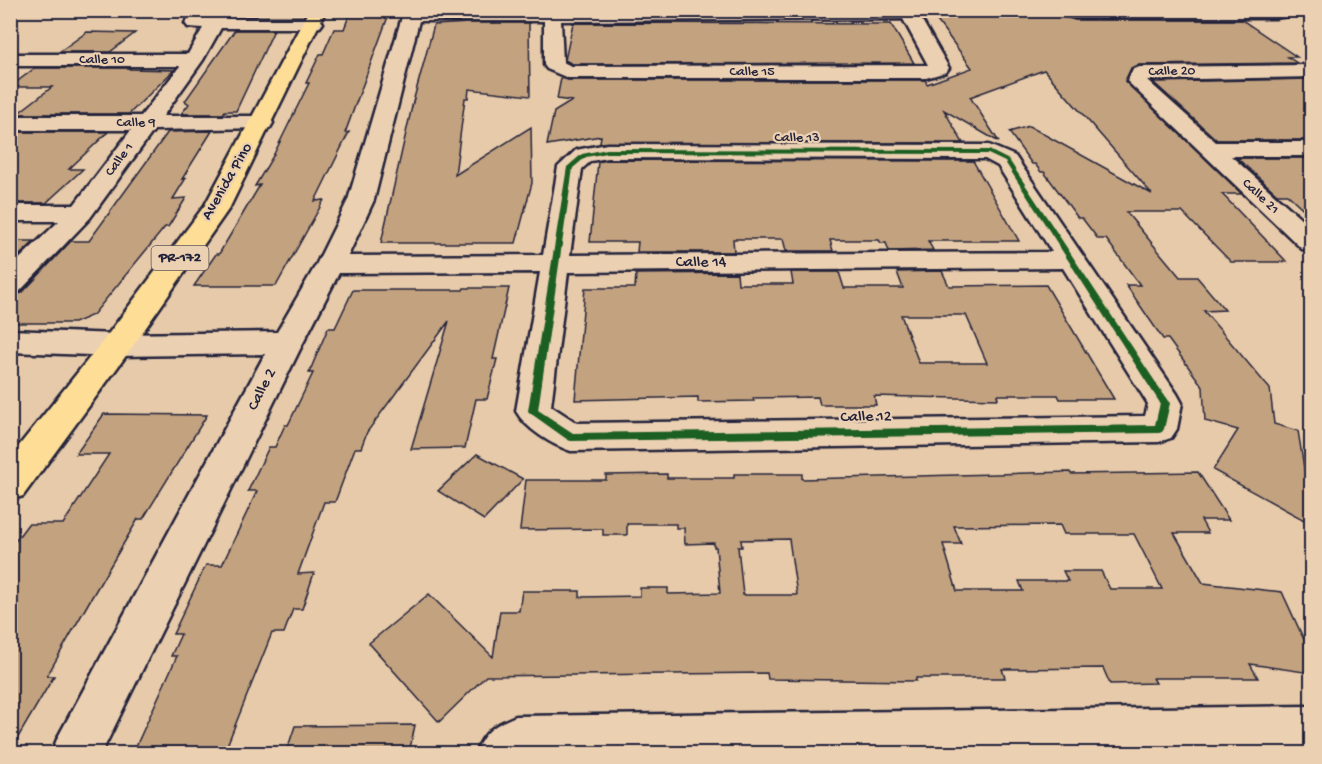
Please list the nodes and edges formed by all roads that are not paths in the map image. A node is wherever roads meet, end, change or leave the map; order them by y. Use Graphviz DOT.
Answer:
graph roads {
  1 [pos="1068,10"];
  2 [pos="1295,10"];
  3 [pos="908,12"];
  4 [pos="413,13"];
  5 [pos="552,13"];
  6 [pos="316,17"];
  7 [pos="10,60"];
  8 [pos="194,60"];
  9 [pos="1311,71"];
  10 [pos="10,123"];
  11 [pos="147,123"];
  12 [pos="261,123"];
  13 [pos="1209,149"];
  14 [pos="1311,149"];
  15 [pos="10,213"];
  16 [pos="81,213"];
  17 [pos="1311,243"];
  18 [pos="1072,260"];
  19 [pos="557,264"];
  20 [pos="330,265"];
  21 [pos="10,285"];
  22 [pos="10,341"];
  23 [pos="287,343"];
  24 [pos="117,345"];
  25 [pos="10,485"];
  26 [pos="1311,730"];
  27 [pos="75,753"];
  28 [pos="499,753"];
  1 -- 2 [label="street"];
  3 -- 5 [label="street"];
  3 -- 5 [label="street, Calle 15"];
  4 -- 5 [label="street"];
  4 -- 20 [label="street, Calle 2"];
  6 -- 8 [label="street, Calle 1"];
  6 -- 12 [label="main road, Avenida Pino / PR-172"];
  7 -- 8 [label="street, Calle 10"];
  8 -- 11 [label="street, Calle 1"];
  9 -- 13 [label="street, Calle 20"];
  10 -- 11 [label="street, Calle 9"];
  11 -- 12 [label="street, Calle 9"];
  11 -- 16 [label="street, Calle 1"];
  12 -- 24 [label="main road, Avenida Pino / PR-172"];
  13 -- 14 [label="street"];
  13 -- 17 [label="street, Calle 21"];
  15 -- 16 [label="street"];
  16 -- 21 [label="street, Calle 1"];
  18 -- 19 [label="street, Calle 14"];
  18 -- 19 [label="street, Calle 13"];
  18 -- 19 [label="street, Calle 12"];
  19 -- 20 [label="street, Calle 14"];
  20 -- 23 [label="street, Calle 2"];
  22 -- 24 [label="street"];
  23 -- 24 [label="street"];
  23 -- 27 [label="street, Calle 2"];
  24 -- 25 [label="main road, Avenida Pino / PR-172"];
  26 -- 28 [label="street"];
}
